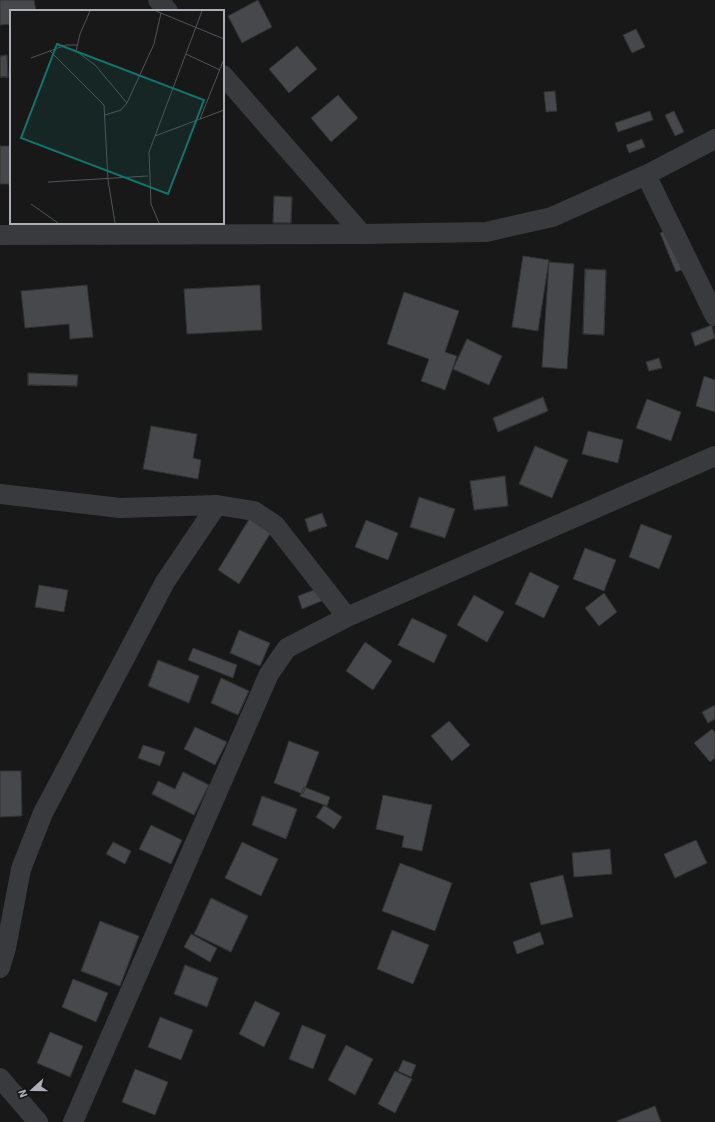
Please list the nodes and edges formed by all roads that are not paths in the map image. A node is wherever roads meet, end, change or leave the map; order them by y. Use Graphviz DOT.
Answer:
graph roads {
  1 [pos="158,0"];
  2 [pos="167,10"];
  3 [pos="224,76"];
  4 [pos="715,139"];
  5 [pos="646,175"];
  6 [pos="0,234"];
  7 [pos="362,234"];
  8 [pos="715,316"];
  9 [pos="715,456"];
  10 [pos="0,494"];
  11 [pos="217,505"];
  12 [pos="347,617"];
  13 [pos="0,968"];
  14 [pos="0,1078"];
  15 [pos="38,1122"];
  16 [pos="73,1122"];
  1 -- 2 [label="street"];
  3 -- 7 [label="street"];
  4 -- 5 [label="street"];
  5 -- 7 [label="street"];
  5 -- 8 [label="street"];
  6 -- 7 [label="street"];
  9 -- 12 [label="street"];
  10 -- 11 [label="street"];
  11 -- 12 [label="street"];
  11 -- 13 [label="street"];
  12 -- 16 [label="street"];
  14 -- 15 [label="street"];
}
